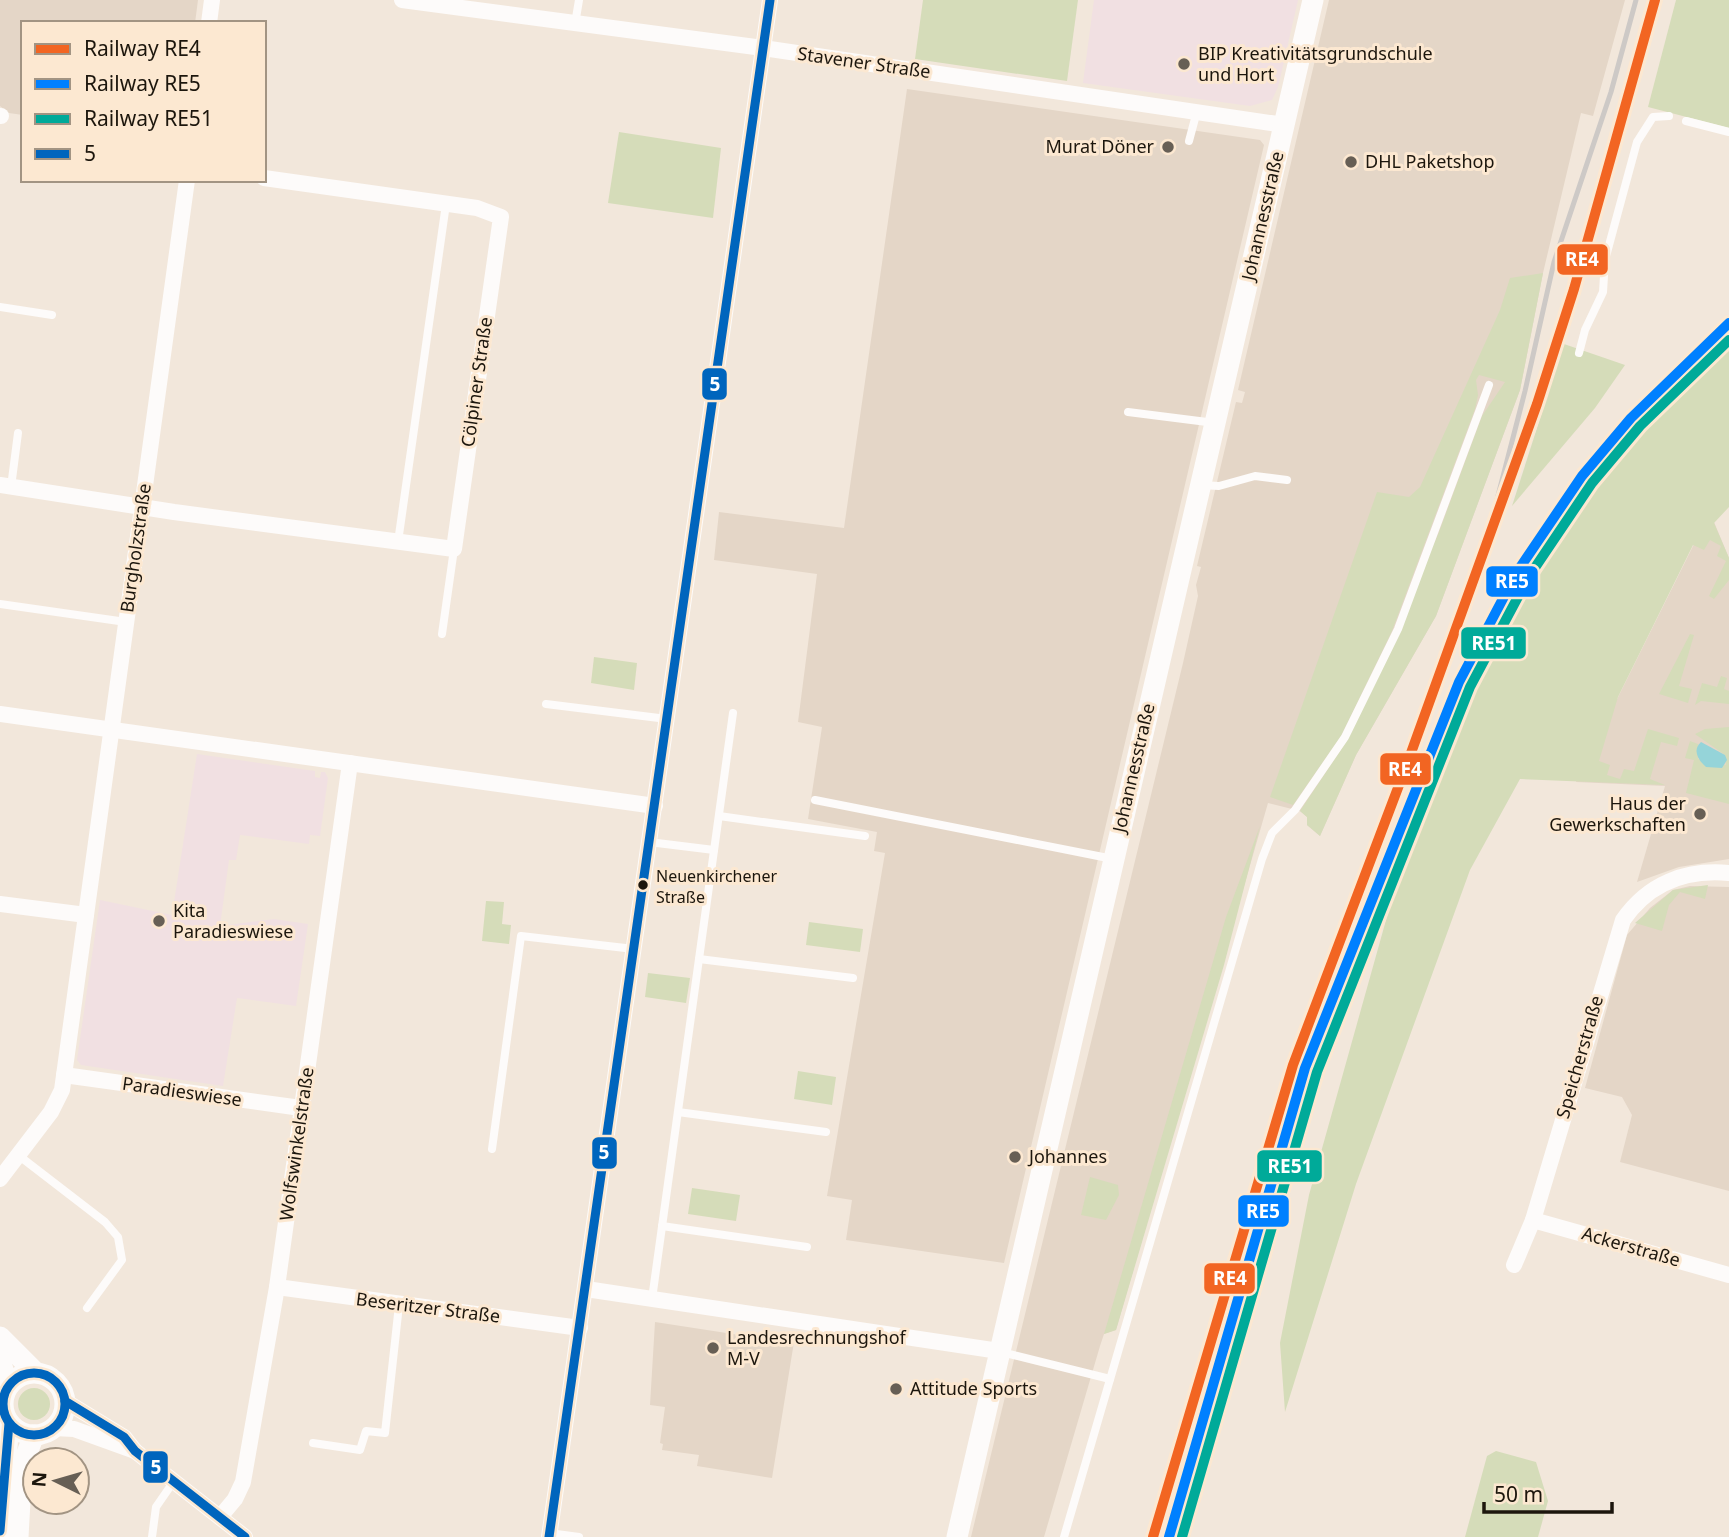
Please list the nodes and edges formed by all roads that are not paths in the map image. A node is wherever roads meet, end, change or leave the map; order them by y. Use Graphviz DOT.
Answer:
graph roads {
  1 [pos="212,0"];
  2 [pos="402,0"];
  3 [pos="579,0"];
  4 [pos="770,0"];
  5 [pos="1313,0"];
  6 [pos="209,21"];
  7 [pos="575,24"];
  8 [pos="764,48"];
  9 [pos="1197,111"];
  10 [pos="1669,116"];
  11 [pos="1686,121"];
  12 [pos="1284,125"];
  13 [pos="1729,132"];
  14 [pos="1189,141"];
  15 [pos="266,178"];
  16 [pos="187,182"];
  17 [pos="446,204"];
  18 [pos="0,307"];
  19 [pos="52,315"];
  20 [pos="1579,353"];
  21 [pos="1489,385"];
  22 [pos="1128,412"];
  23 [pos="1214,423"];
  24 [pos="18,433"];
  25 [pos="1287,480"];
  26 [pos="1200,484"];
  27 [pos="5,486"];
  28 [pos="142,506"];
  29 [pos="398,542"];
  30 [pos="454,549"];
  31 [pos="0,604"];
  32 [pos="125,622"];
  33 [pos="442,634"];
  34 [pos="547,704"];
  35 [pos="733,713"];
  36 [pos="0,714"];
  37 [pos="667,719"];
  38 [pos="111,730"];
  39 [pos="350,763"];
  40 [pos="815,800"];
  41 [pos="654,806"];
  42 [pos="719,816"];
  43 [pos="865,836"];
  44 [pos="649,842"];
  45 [pos="714,850"];
  46 [pos="1113,859"];
  47 [pos="1729,873"];
  48 [pos="0,904"];
  49 [pos="86,915"];
  50 [pos="634,949"];
  51 [pos="699,959"];
  52 [pos="853,978"];
  53 [pos="64,1075"];
  54 [pos="301,1108"];
  55 [pos="678,1112"];
  56 [pos="826,1132"];
  57 [pos="492,1149"];
  58 [pos="18,1155"];
  59 [pos="0,1179"];
  60 [pos="1533,1220"];
  61 [pos="662,1226"];
  62 [pos="807,1247"];
  63 [pos="1514,1265"];
  64 [pos="1729,1275"];
  65 [pos="277,1287"];
  66 [pos="586,1289"];
  67 [pos="652,1299"];
  68 [pos="399,1305"];
  69 [pos="87,1308"];
  70 [pos="580,1328"];
  71 [pos="0,1337"];
  72 [pos="999,1351"];
  73 [pos="0,1360"];
  74 [pos="34,1372"];
  75 [pos="1110,1379"];
  76 [pos="8,1386"];
  77 [pos="65,1401"];
  78 [pos="9,1423"];
  79 [pos="44,1431"];
  80 [pos="313,1443"];
  81 [pos="135,1451"];
  82 [pos="174,1481"];
  83 [pos="225,1527"];
  84 [pos="0,1531"];
  85 [pos="549,1535"];
  86 [pos="19,1537"];
  87 [pos="152,1537"];
  88 [pos="245,1537"];
  89 [pos="579,1537"];
  90 [pos="957,1537"];
  91 [pos="1064,1537"];
  1 -- 6 [label="street"];
  2 -- 7 [label="street, Stavener Straße"];
  3 -- 7 [label="lane"];
  4 -- 8 [label="street"];
  5 -- 12 [label="main road, Johannesstraße"];
  7 -- 8 [label="street, Stavener Straße"];
  8 -- 9 [label="street, Stavener Straße"];
  8 -- 37 [label="street"];
  9 -- 12 [label="street, Stavener Straße"];
  9 -- 14 [label="lane"];
  10 -- 20 [label="lane"];
  11 -- 13 [label="lane"];
  12 -- 23 [label="main road, Johannesstraße"];
  15 -- 17 [label="street, Cölpiner Straße"];
  16 -- 28 [label="street, Burgholzstraße"];
  17 -- 29 [label="lane"];
  17 -- 30 [label="street, Cölpiner Straße"];
  18 -- 19 [label="lane"];
  21 -- 75 [label="lane"];
  22 -- 23 [label="lane"];
  23 -- 26 [label="main road, Johannesstraße"];
  24 -- 27 [label="lane"];
  25 -- 26 [label="lane"];
  26 -- 46 [label="main road, Johannesstraße"];
  27 -- 28 [label="street"];
  28 -- 29 [label="street"];
  28 -- 32 [label="street, Burgholzstraße"];
  29 -- 30 [label="street"];
  30 -- 33 [label="lane"];
  31 -- 32 [label="lane"];
  32 -- 38 [label="street, Burgholzstraße"];
  34 -- 37 [label="lane"];
  35 -- 42 [label="lane"];
  36 -- 38 [label="street"];
  37 -- 41 [label="street"];
  38 -- 39 [label="street"];
  38 -- 49 [label="street, Burgholzstraße"];
  39 -- 41 [label="street"];
  39 -- 54 [label="street, Wolfswinkelstraße"];
  40 -- 46 [label="lane"];
  41 -- 44 [label="street"];
  42 -- 43 [label="lane"];
  42 -- 45 [label="lane"];
  44 -- 45 [label="lane"];
  44 -- 50 [label="street"];
  45 -- 51 [label="lane"];
  46 -- 72 [label="main road, Johannesstraße"];
  47 -- 60 [label="street, Speicherstraße"];
  48 -- 49 [label="street"];
  49 -- 53 [label="street, Burgholzstraße"];
  50 -- 57 [label="lane"];
  50 -- 66 [label="street"];
  51 -- 52 [label="lane"];
  51 -- 55 [label="lane"];
  53 -- 54 [label="street, Paradieswiese"];
  53 -- 58 [label="street, Burgholzstraße"];
  54 -- 65 [label="street, Wolfswinkelstraße"];
  55 -- 56 [label="lane"];
  55 -- 61 [label="lane"];
  58 -- 59 [label="street, Burgholzstraße"];
  58 -- 69 [label="lane"];
  60 -- 63 [label="street, Speicherstraße"];
  60 -- 64 [label="street, Ackerstraße"];
  61 -- 62 [label="lane"];
  61 -- 67 [label="lane"];
  65 -- 68 [label="street, Beseritzer Straße"];
  65 -- 83 [label="street, Wolfswinkelstraße"];
  66 -- 67 [label="street"];
  66 -- 70 [label="street"];
  67 -- 72 [label="street"];
  68 -- 70 [label="street, Beseritzer Straße"];
  68 -- 80 [label="lane"];
  70 -- 85 [label="street"];
  71 -- 74 [label="main road"];
  72 -- 75 [label="lane"];
  72 -- 90 [label="main road, Johannesstraße"];
  73 -- 76 [label="main road"];
  74 -- 76 [label="main road"];
  74 -- 77 [label="main road"];
  75 -- 91 [label="lane"];
  76 -- 78 [label="main road"];
  77 -- 79 [label="main road"];
  77 -- 81 [label="street"];
  78 -- 79 [label="main road"];
  78 -- 84 [label="main road"];
  79 -- 81 [label="street"];
  79 -- 86 [label="main road"];
  81 -- 82 [label="street"];
  82 -- 83 [label="street"];
  82 -- 87 [label="lane"];
  83 -- 88 [label="street"];
  85 -- 89 [label="lane"];
}
